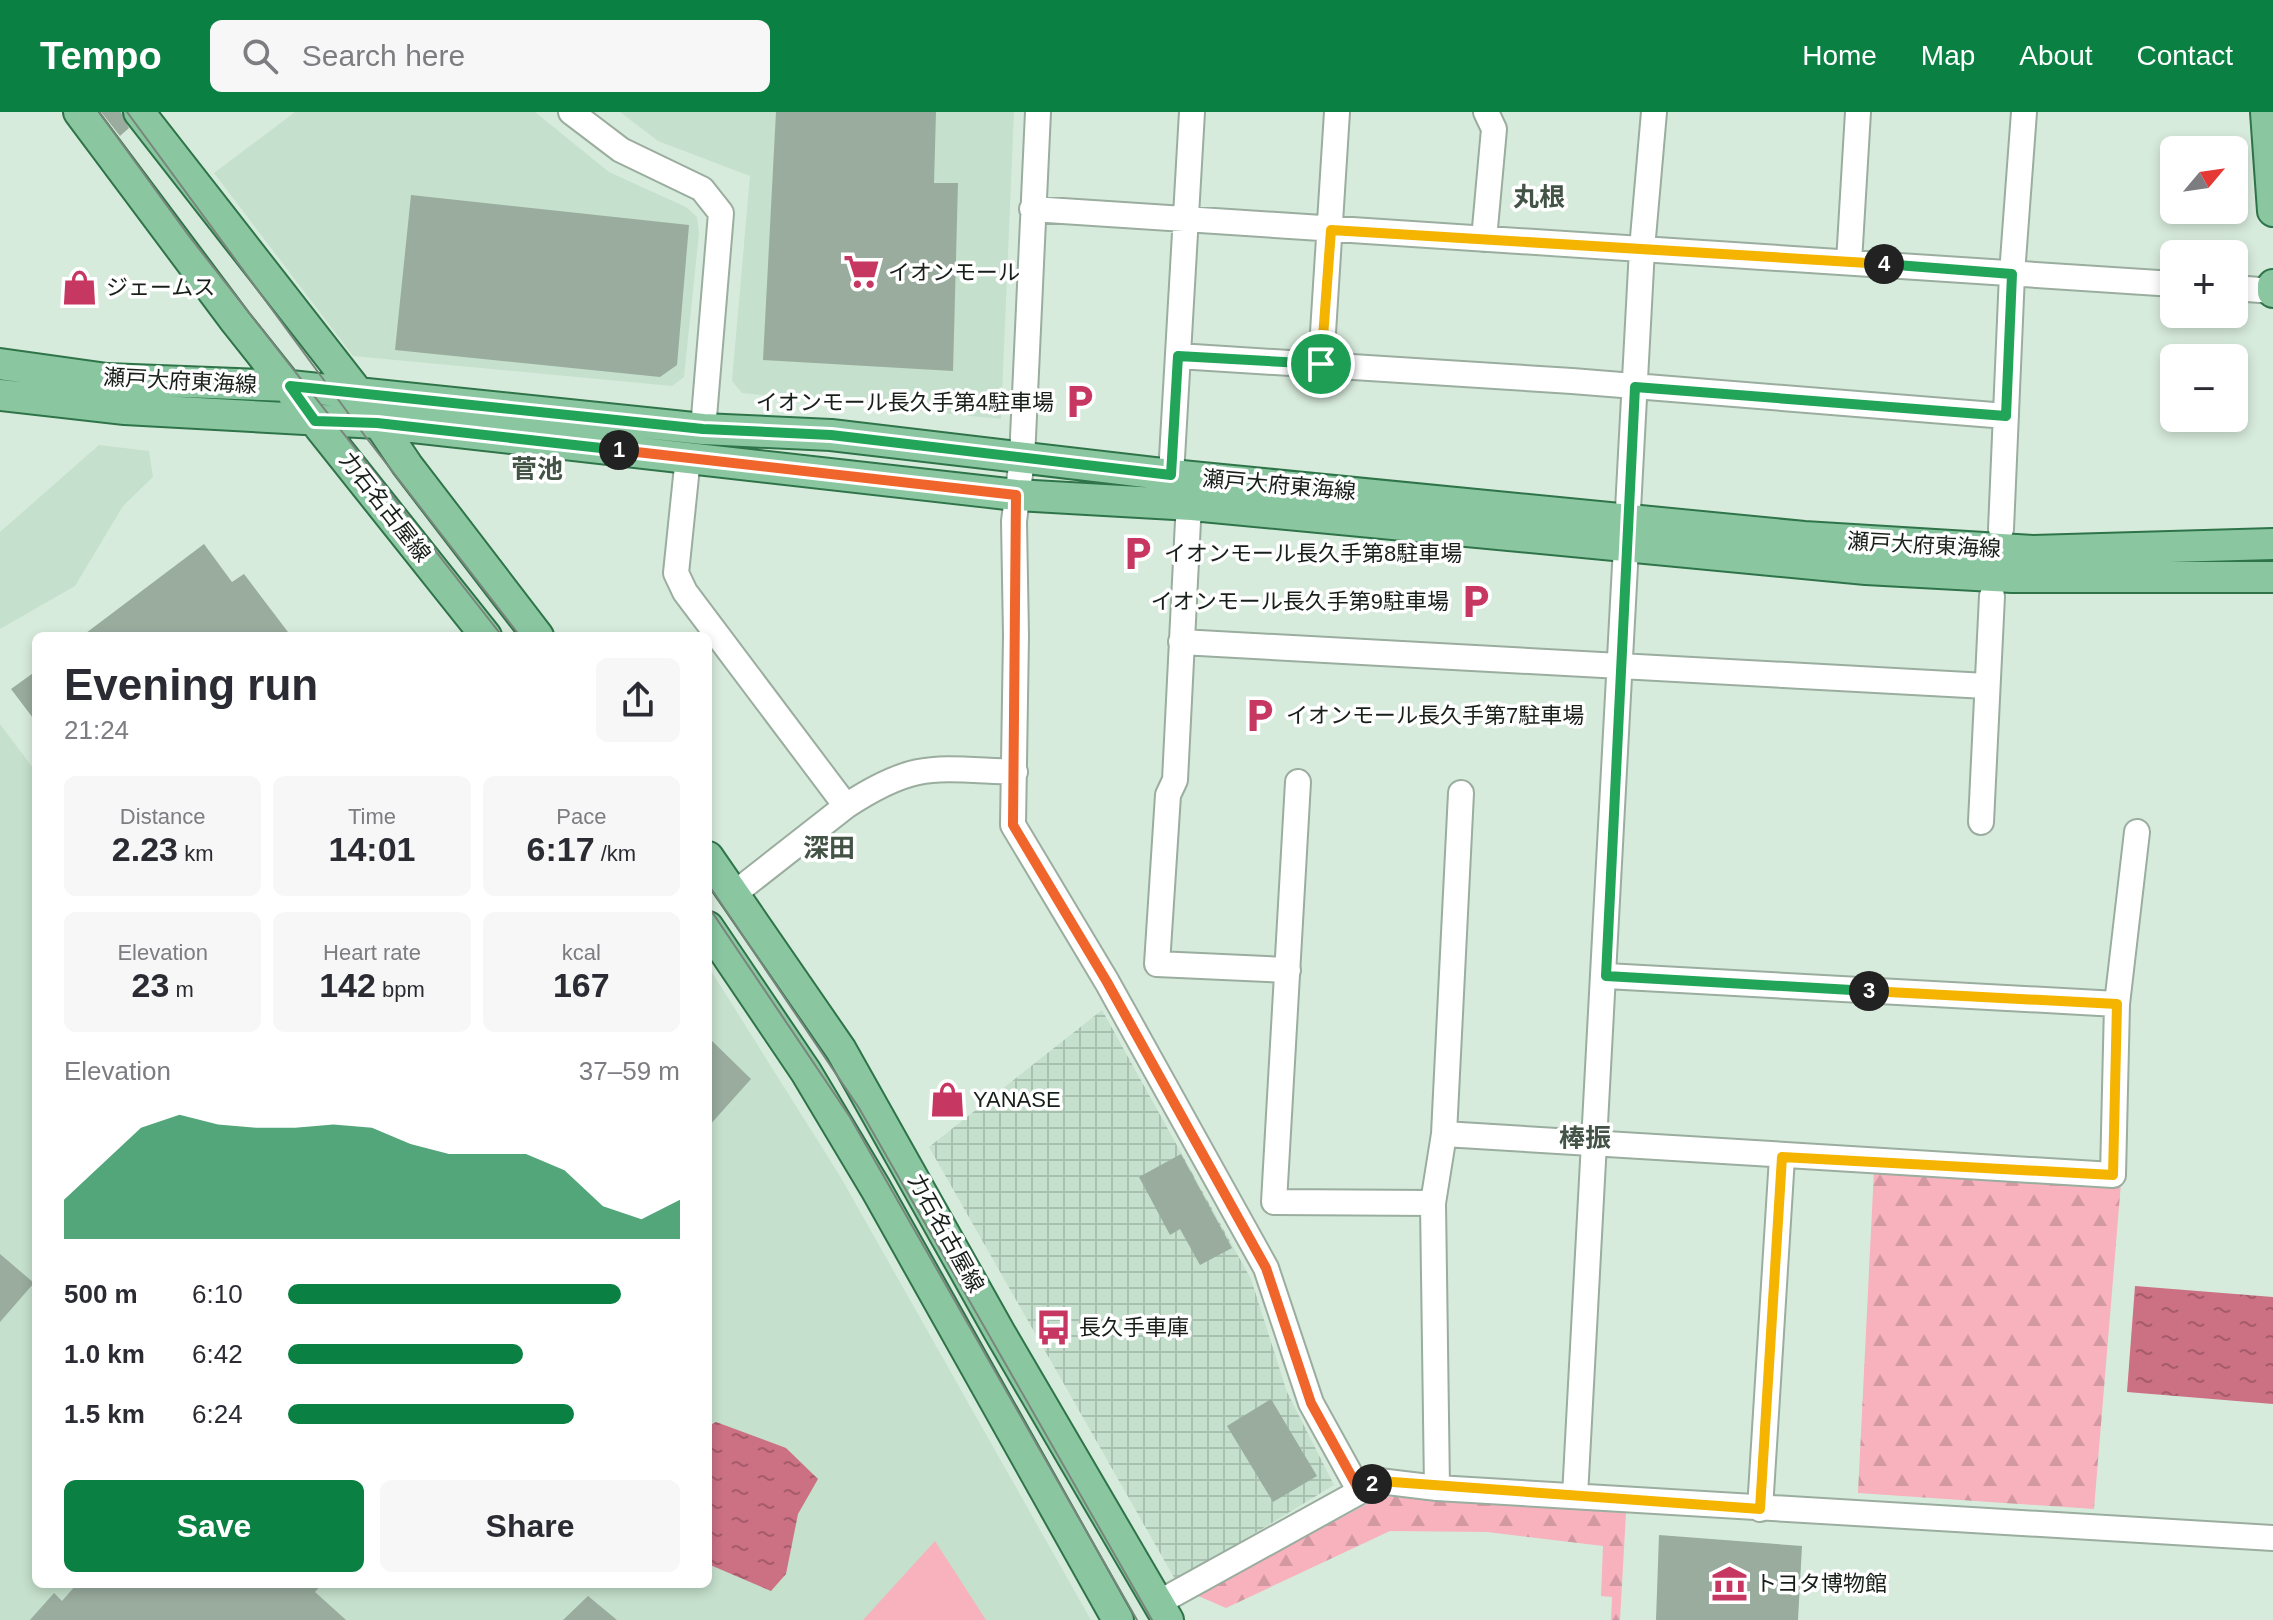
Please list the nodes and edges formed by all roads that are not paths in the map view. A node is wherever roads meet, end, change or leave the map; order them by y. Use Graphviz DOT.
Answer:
graph roads {
  1 [pos="79,112"];
  2 [pos="139,112"];
  3 [pos="571,112"];
  4 [pos="1038,112"];
  5 [pos="1192,112"];
  6 [pos="1337,112"];
  7 [pos="1486,112"];
  8 [pos="1654,112"];
  9 [pos="1858,112"];
  10 [pos="2024,112"];
  11 [pos="2266,112"];
  12 [pos="1032,209"];
  13 [pos="2273,211"];
  14 [pos="1185,220"];
  15 [pos="1331,230"];
  16 [pos="1484,239"];
  17 [pos="1642,249"];
  18 [pos="1849,262"];
  19 [pos="2012,274"];
  20 [pos="2160,283"];
  21 [pos="2248,289"];
  22 [pos="2273,290"];
  23 [pos="1178,356"];
  24 [pos="0,364"];
  25 [pos="1321,364"];
  26 [pos="290,386"];
  27 [pos="1635,387"];
  28 [pos="359,394"];
  29 [pos="0,395"];
  30 [pos="2006,416"];
  31 [pos="315,421"];
  32 [pos="377,423"];
  33 [pos="703,429"];
  34 [pos="688,457"];
  35 [pos="1022,459"];
  36 [pos="1171,475"];
  37 [pos="1016,495"];
  38 [pos="1192,505"];
  39 [pos="1630,517"];
  40 [pos="2001,529"];
  41 [pos="2273,544"];
  42 [pos="1629,549"];
  43 [pos="2273,577"];
  44 [pos="1992,596"];
  45 [pos="483,632"];
  46 [pos="535,632"];
  47 [pos="1181,642"];
  48 [pos="1620,665"];
  49 [pos="1986,686"];
  50 [pos="1015,772"];
  51 [pos="1298,782"];
  52 [pos="1461,793"];
  53 [pos="846,806"];
  54 [pos="1981,822"];
  55 [pos="2137,832"];
  56 [pos="712,862"];
  57 [pos="735,893"];
  58 [pos="712,933"];
  59 [pos="1288,970"];
  60 [pos="1606,976"];
  61 [pos="2117,1004"];
  62 [pos="1444,1134"];
  63 [pos="1592,1146"];
  64 [pos="1782,1157"];
  65 [pos="1433,1203"];
  66 [pos="1437,1488"];
  67 [pos="1359,1490"];
  68 [pos="1575,1496"];
  69 [pos="1760,1509"];
  70 [pos="2273,1538"];
  71 [pos="1163,1611"];
  72 [pos="1118,1620"];
  1 -- 26 [label="main road, 力石名古屋線"];
  2 -- 28 [label="main road, 力石名古屋線"];
  3 -- 33 [label="street"];
  4 -- 12 [label="street"];
  5 -- 14 [label="street"];
  6 -- 15 [label="street"];
  7 -- 16 [label="street"];
  8 -- 17 [label="street"];
  9 -- 18 [label="street"];
  10 -- 19 [label="street"];
  11 -- 13 [label="main road"];
  12 -- 14 [label="street"];
  12 -- 35 [label="street"];
  14 -- 15 [label="street"];
  14 -- 23 [label="street"];
  15 -- 16 [label="street"];
  15 -- 25 [label="street"];
  16 -- 17 [label="street"];
  17 -- 18 [label="street"];
  17 -- 27 [label="street"];
  18 -- 19 [label="street"];
  19 -- 20 [label="street"];
  19 -- 30 [label="street"];
  21 -- 22 [label="street"];
  23 -- 25 [label="street"];
  23 -- 36 [label="street"];
  24 -- 26 [label="main road, 瀬戸大府東海線"];
  25 -- 27 [label="street"];
  26 -- 28 [label="main road, 瀬戸大府東海線"];
  26 -- 31 [label="main road, 力石名古屋線"];
  27 -- 30 [label="street"];
  27 -- 39 [label="street"];
  28 -- 32 [label="main road, 力石名古屋線"];
  28 -- 33 [label="main road, 瀬戸大府東海線"];
  29 -- 31 [label="main road, 瀬戸大府東海線"];
  30 -- 40 [label="street"];
  31 -- 32 [label="main road, 瀬戸大府東海線"];
  31 -- 45 [label="main road, 力石名古屋線"];
  32 -- 34 [label="main road, 瀬戸大府東海線"];
  32 -- 46 [label="main road, 力石名古屋線"];
  33 -- 35 [label="main road, 瀬戸大府東海線"];
  34 -- 37 [label="main road, 瀬戸大府東海線"];
  34 -- 53 [label="street"];
  35 -- 36 [label="main road, 瀬戸大府東海線"];
  35 -- 37 [label="street"];
  36 -- 39 [label="main road, 瀬戸大府東海線"];
  37 -- 38 [label="main road, 瀬戸大府東海線"];
  37 -- 50 [label="street"];
  38 -- 42 [label="main road, 瀬戸大府東海線"];
  38 -- 47 [label="street"];
  39 -- 41 [label="main road, 瀬戸大府東海線"];
  39 -- 42 [label="street"];
  42 -- 43 [label="main road, 瀬戸大府東海線"];
  42 -- 48 [label="street"];
  44 -- 49 [label="street"];
  47 -- 48 [label="street"];
  47 -- 59 [label="street"];
  48 -- 49 [label="street"];
  48 -- 60 [label="street"];
  49 -- 54 [label="street"];
  50 -- 53 [label="street"];
  50 -- 67 [label="street"];
  51 -- 59 [label="street"];
  52 -- 62 [label="street"];
  53 -- 57 [label="street"];
  55 -- 61 [label="street"];
  56 -- 57 [label="main road, 力石名古屋線"];
  57 -- 71 [label="main road, 力石名古屋線"];
  58 -- 72 [label="main road, 力石名古屋線"];
  59 -- 65 [label="street"];
  60 -- 61 [label="street"];
  60 -- 63 [label="street"];
  61 -- 64 [label="street"];
  62 -- 63 [label="street"];
  62 -- 65 [label="street"];
  63 -- 64 [label="street"];
  63 -- 68 [label="street"];
  64 -- 69 [label="street"];
  65 -- 66 [label="street"];
  66 -- 67 [label="street"];
  66 -- 68 [label="street"];
  67 -- 71 [label="street"];
  68 -- 69 [label="street"];
  69 -- 70 [label="street"];
}
